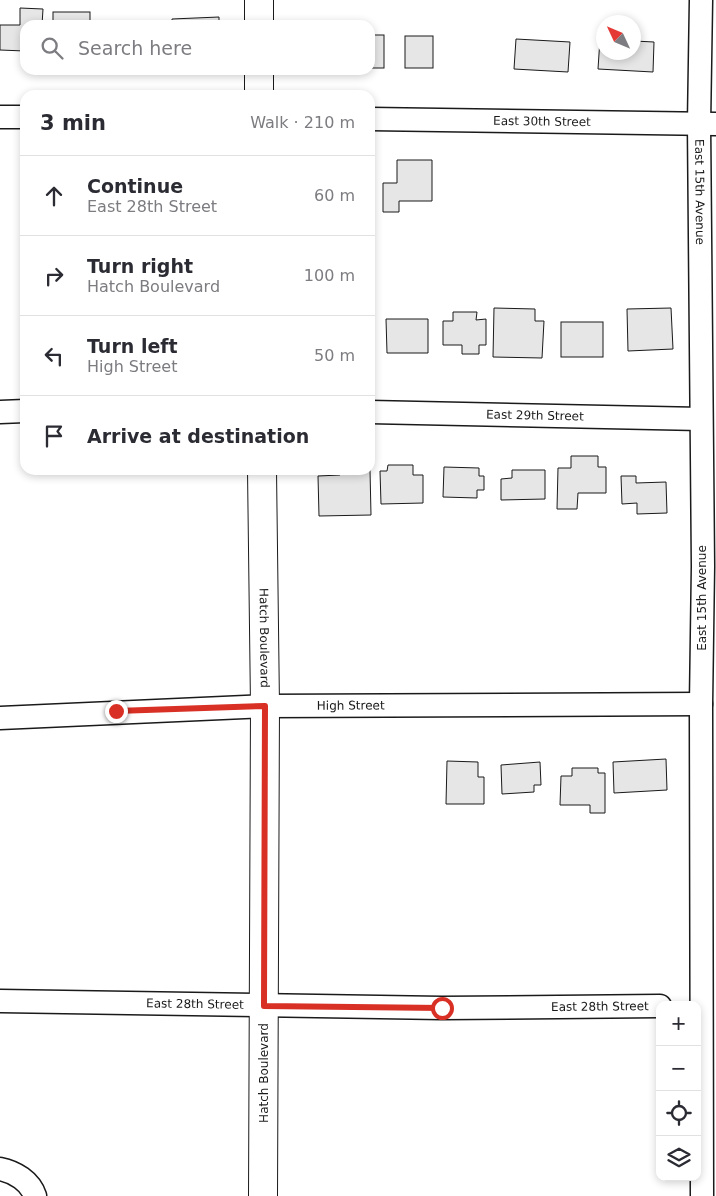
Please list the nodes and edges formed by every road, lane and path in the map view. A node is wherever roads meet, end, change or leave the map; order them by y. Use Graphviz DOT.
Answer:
graph roads {
  1 [pos="258,0"];
  2 [pos="701,0"];
  3 [pos="259,20"];
  4 [pos="259,75"];
  5 [pos="259,90"];
  6 [pos="0,117"];
  7 [pos="20,117"];
  8 [pos="375,119"];
  9 [pos="708,124"];
  10 [pos="0,412"];
  11 [pos="20,412"];
  12 [pos="375,412"];
  13 [pos="701,419"];
  14 [pos="262,475"];
  15 [pos="709,566"];
  16 [pos="701,704"];
  17 [pos="265,706"];
  18 [pos="0,718"];
  19 [pos="0,1001"];
  20 [pos="264,1006"];
  21 [pos="656,1006"];
  22 [pos="705,1006"];
  23 [pos="0,1168"];
  24 [pos="35,1196"];
  25 [pos="264,1196"];
  26 [pos="702,1196"];
  1 -- 3 [label="main road"];
  2 -- 9 [label="street, East 15th Avenue"];
  4 -- 5 [label="main road"];
  6 -- 7 [label="street"];
  8 -- 9 [label="street, East 30th Street"];
  9 -- 13 [label="street, East 15th Avenue"];
  10 -- 11 [label="street"];
  12 -- 13 [label="street, East 29th Street"];
  13 -- 15 [label="street, East 15th Avenue"];
  14 -- 17 [label="main road, Hatch Boulevard"];
  15 -- 16 [label="street, East 15th Avenue"];
  16 -- 17 [label="street, High Street"];
  16 -- 22 [label="street, East 15th Avenue"];
  17 -- 18 [label="street, High Street"];
  17 -- 20 [label="main road, Hatch Boulevard"];
  19 -- 20 [label="street, East 28th Street"];
  20 -- 21 [label="street, East 28th Street"];
  20 -- 25 [label="main road, Hatch Boulevard"];
  22 -- 26 [label="street, East 15th Avenue"];
  23 -- 24 [label="street"];
}
